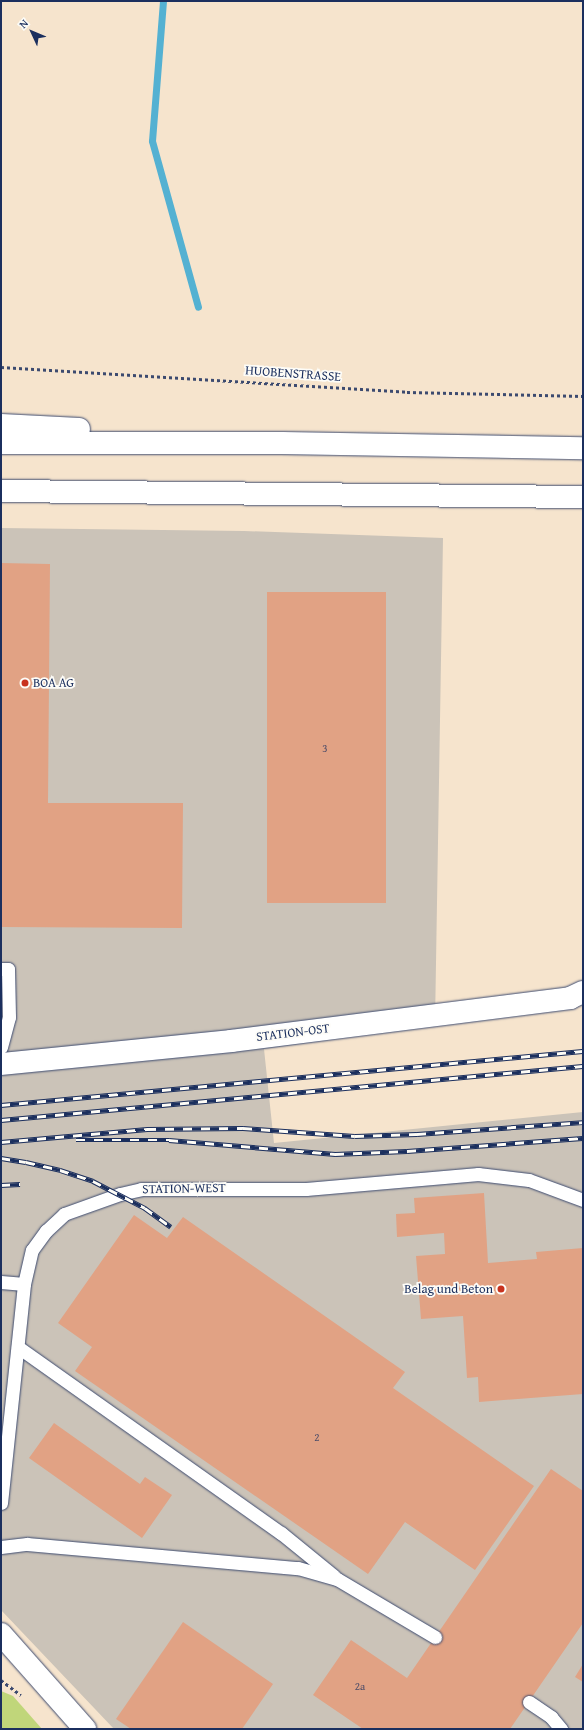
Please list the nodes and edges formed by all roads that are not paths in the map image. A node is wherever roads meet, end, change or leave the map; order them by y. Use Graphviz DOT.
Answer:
graph roads {
  1 [pos="1,425"];
  2 [pos="1,443"];
  3 [pos="181,443"];
  4 [pos="583,448"];
  5 [pos="1,491"];
  6 [pos="583,497"];
  7 [pos="1,969"];
  8 [pos="583,992"];
  9 [pos="1,1047"];
  10 [pos="1,1064"];
  11 [pos="583,1200"];
  12 [pos="1,1282"];
  13 [pos="24,1284"];
  14 [pos="18,1347"];
  15 [pos="1,1503"];
  16 [pos="1,1547"];
  17 [pos="337,1579"];
  18 [pos="1,1634"];
  19 [pos="435,1637"];
  20 [pos="529,1702"];
  21 [pos="85,1729"];
  22 [pos="561,1729"];
  1 -- 3 [label="main road"];
  2 -- 3 [label="main road"];
  3 -- 4 [label="main road"];
  5 -- 6 [label="main road"];
  7 -- 9 [label="lane"];
  8 -- 10 [label="main road, STATION-OST"];
  11 -- 13 [label="lane, STATION-WEST"];
  12 -- 13 [label="lane"];
  13 -- 14 [label="lane, STATION-WEST"];
  14 -- 15 [label="lane, STATION-WEST"];
  14 -- 17 [label="lane"];
  16 -- 17 [label="lane"];
  17 -- 19 [label="lane"];
  18 -- 21 [label="main road"];
  20 -- 22 [label="lane"];
}
